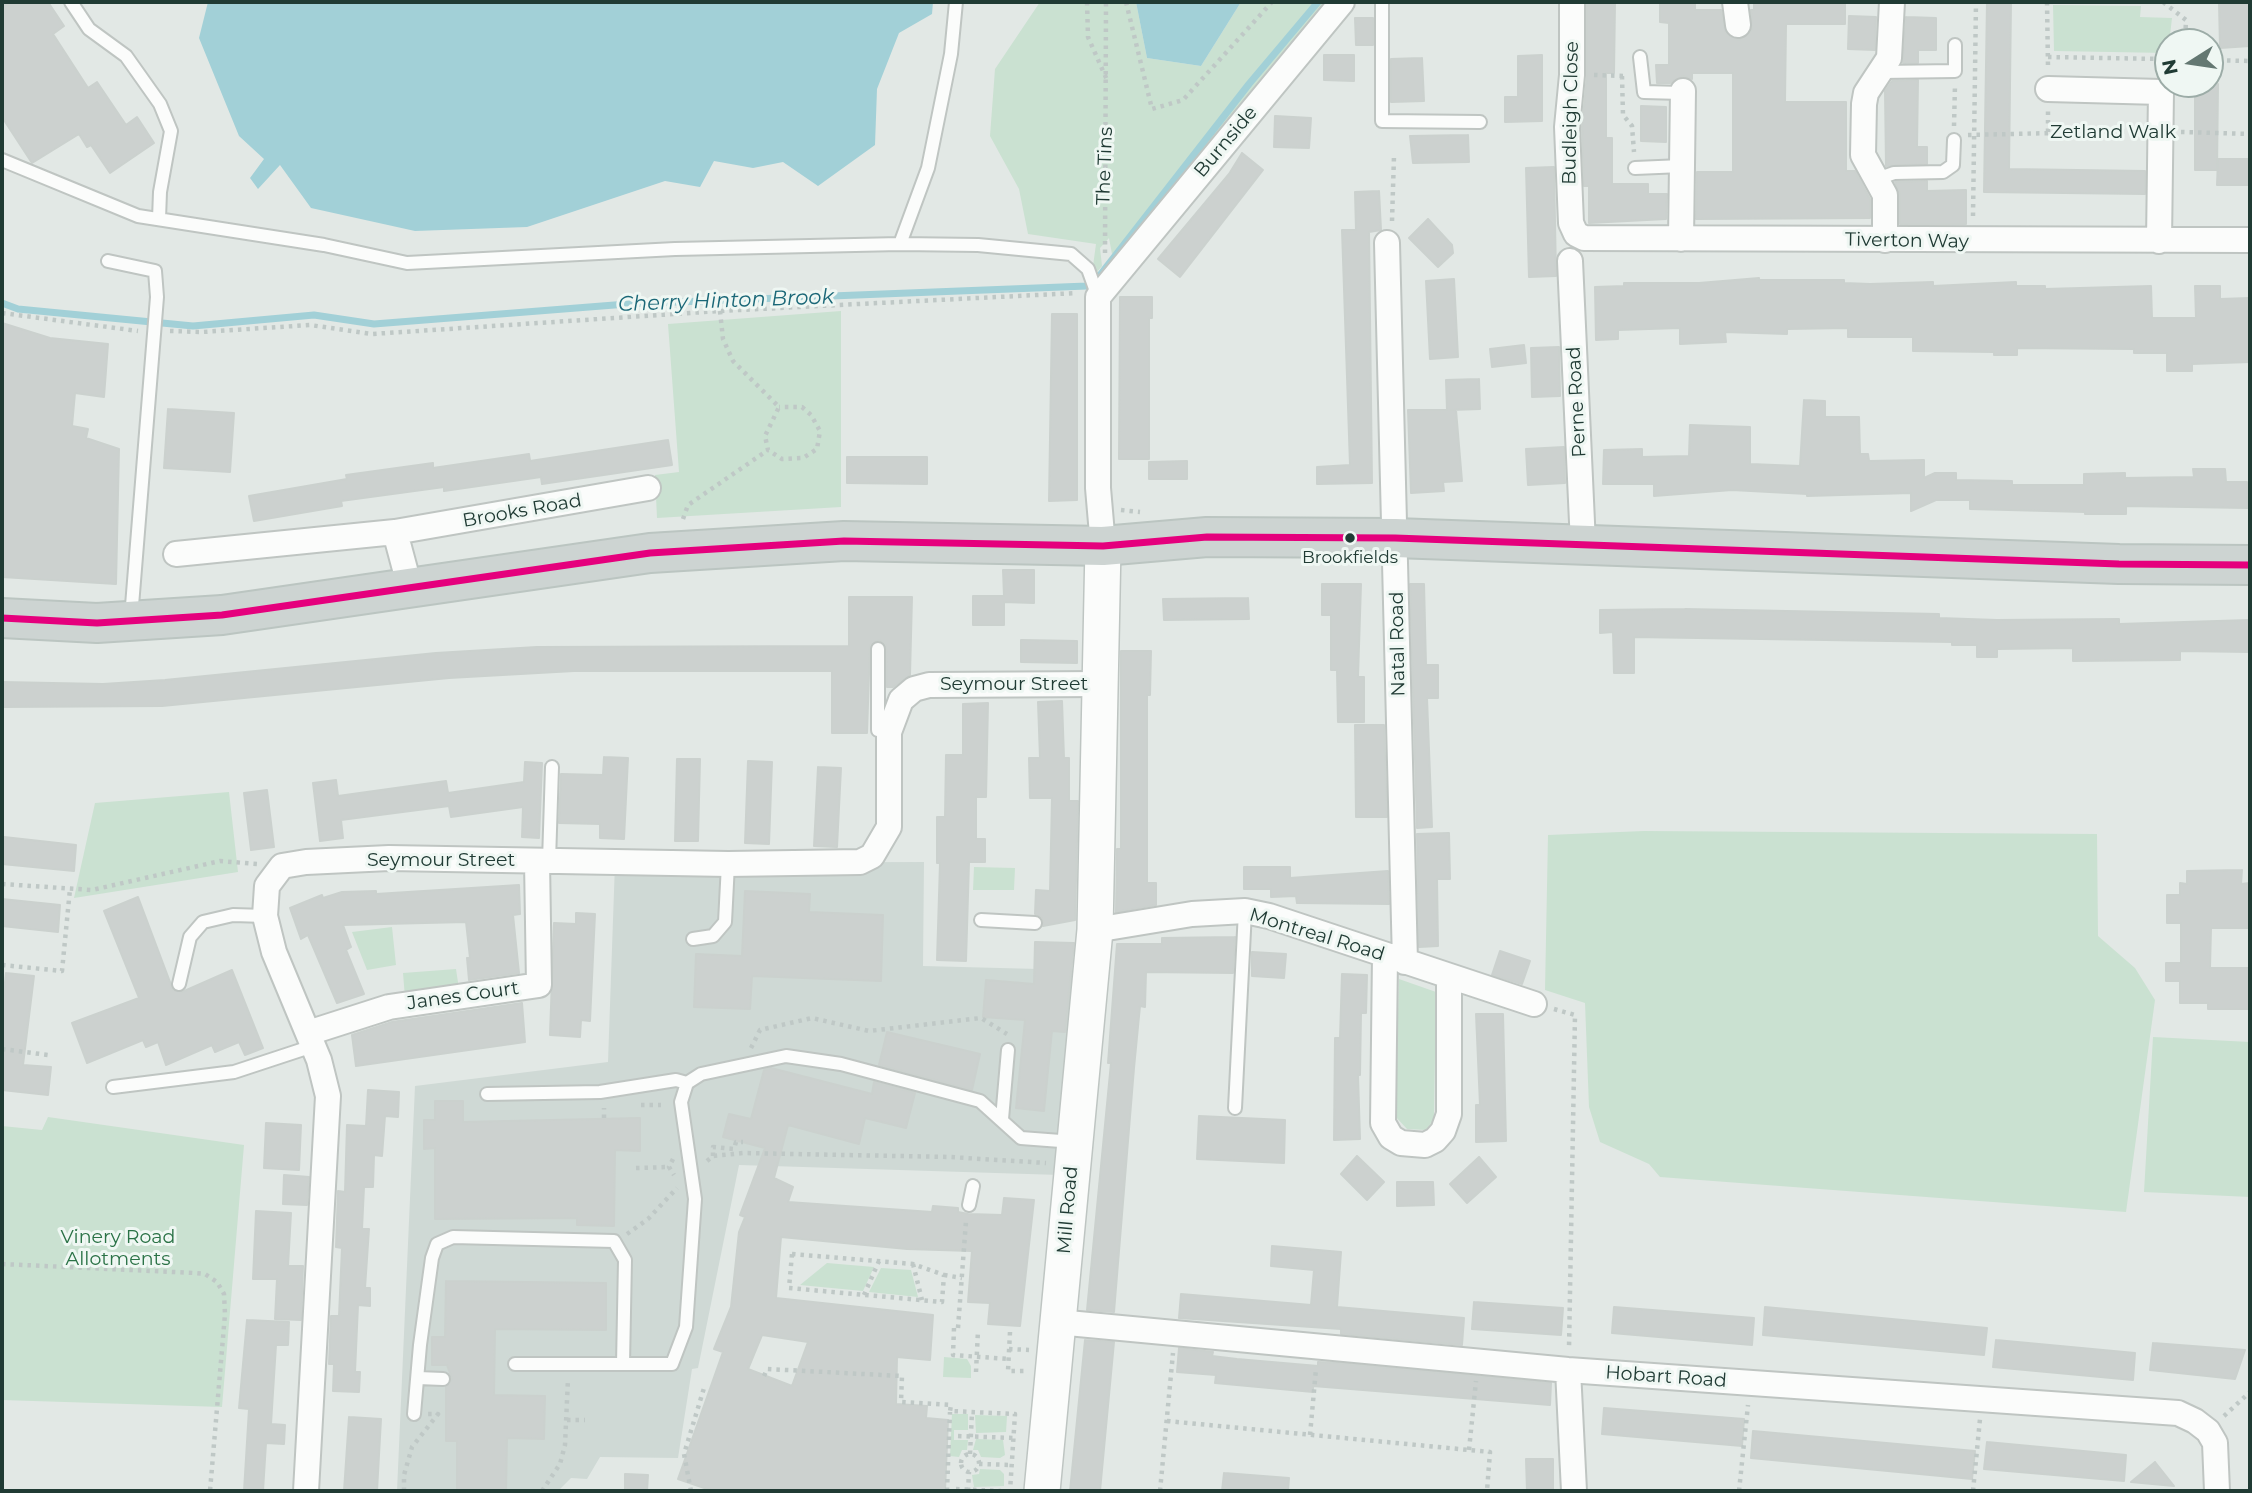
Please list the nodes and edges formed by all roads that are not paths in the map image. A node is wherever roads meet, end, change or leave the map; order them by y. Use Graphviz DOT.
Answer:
graph roads {
  1 [pos="71,2"];
  2 [pos="956,2"];
  3 [pos="1342,2"];
  4 [pos="1382,2"];
  5 [pos="1572,2"];
  6 [pos="1892,2"];
  7 [pos="1955,45"];
  8 [pos="1640,57"];
  9 [pos="1880,72"];
  10 [pos="2048,89"];
  11 [pos="1683,92"];
  12 [pos="1480,122"];
  13 [pos="1954,140"];
  14 [pos="2,160"];
  15 [pos="1682,166"];
  16 [pos="1635,168"];
  17 [pos="1877,178"];
  18 [pos="159,219"];
  19 [pos="1571,223"];
  20 [pos="1681,239"];
  21 [pos="1885,240"];
  22 [pos="2250,240"];
  23 [pos="2158,241"];
  24 [pos="1387,243"];
  25 [pos="900,244"];
  26 [pos="108,261"];
  27 [pos="1570,261"];
  28 [pos="1098,283"];
  29 [pos="648,488"];
  30 [pos="395,532"];
  31 [pos="1395,538"];
  32 [pos="1583,544"];
  33 [pos="1103,546"];
  34 [pos="176,554"];
  35 [pos="2250,565"];
  36 [pos="410,588"];
  37 [pos="2,618"];
  38 [pos="131,621"];
  39 [pos="878,649"];
  40 [pos="1101,684"];
  41 [pos="889,732"];
  42 [pos="552,767"];
  43 [pos="543,861"];
  44 [pos="728,864"];
  45 [pos="1245,912"];
  46 [pos="265,916"];
  47 [pos="981,920"];
  48 [pos="1035,923"];
  49 [pos="1090,926"];
  50 [pos="693,939"];
  51 [pos="1395,959"];
  52 [pos="1449,976"];
  53 [pos="179,984"];
  54 [pos="1534,1004"];
  55 [pos="310,1039"];
  56 [pos="1008,1049"];
  57 [pos="687,1083"];
  58 [pos="113,1087"];
  59 [pos="486,1094"];
  60 [pos="1235,1108"];
  61 [pos="1002,1119"];
  62 [pos="1073,1153"];
  63 [pos="973,1186"];
  64 [pos="969,1205"];
  65 [pos="1057,1322"];
  66 [pos="515,1364"];
  67 [pos="623,1364"];
  68 [pos="1569,1370"];
  69 [pos="418,1378"];
  70 [pos="443,1379"];
  71 [pos="414,1414"];
  72 [pos="306,1491"];
  73 [pos="1042,1491"];
  74 [pos="1574,1491"];
  75 [pos="2217,1491"];
  1 -- 18 [label="lane"];
  2 -- 25 [label="lane"];
  3 -- 28 [label="street, Burnside"];
  4 -- 12 [label="lane"];
  5 -- 19 [label="street, Budleigh Close"];
  6 -- 9 [label="street"];
  7 -- 9 [label="lane"];
  8 -- 11 [label="lane"];
  9 -- 17 [label="street"];
  10 -- 23 [label="street"];
  11 -- 15 [label="street"];
  13 -- 17 [label="lane"];
  14 -- 18 [label="lane"];
  15 -- 16 [label="lane"];
  15 -- 20 [label="street"];
  17 -- 21 [label="street"];
  18 -- 25 [label="lane"];
  19 -- 20 [label="street, Tiverton Way"];
  20 -- 21 [label="street, Tiverton Way"];
  21 -- 23 [label="street, Tiverton Way"];
  22 -- 23 [label="street, Tiverton Way"];
  24 -- 31 [label="street, Natal Road"];
  25 -- 28 [label="lane"];
  26 -- 38 [label="lane"];
  27 -- 32 [label="street, Perne Road"];
  28 -- 33 [label="street"];
  29 -- 30 [label="street, Brooks Road"];
  30 -- 34 [label="street, Brooks Road"];
  30 -- 36 [label="street"];
  31 -- 32 [label="main road"];
  31 -- 33 [label="main road"];
  31 -- 51 [label="street, Natal Road"];
  32 -- 35 [label="main road"];
  33 -- 36 [label="main road"];
  33 -- 40 [label="street"];
  36 -- 38 [label="main road"];
  37 -- 38 [label="main road"];
  39 -- 41 [label="lane"];
  40 -- 41 [label="street, Seymour Street"];
  40 -- 49 [label="street"];
  41 -- 44 [label="street, Seymour Street"];
  42 -- 43 [label="lane"];
  43 -- 44 [label="street, Seymour Street"];
  43 -- 46 [label="street, Seymour Street"];
  43 -- 55 [label="street, Janes Court"];
  44 -- 50 [label="lane"];
  45 -- 49 [label="street, Montreal Road"];
  45 -- 51 [label="street, Montreal Road"];
  45 -- 60 [label="lane"];
  46 -- 53 [label="lane"];
  46 -- 55 [label="street"];
  47 -- 48 [label="lane"];
  49 -- 62 [label="street, Mill Road"];
  51 -- 52 [label="street, Montreal Road"];
  51 -- 52 [label="street, Natal Road"];
  52 -- 54 [label="street, Montreal Road"];
  55 -- 58 [label="lane"];
  55 -- 72 [label="street"];
  56 -- 61 [label="lane"];
  57 -- 59 [label="lane"];
  57 -- 61 [label="lane"];
  57 -- 67 [label="lane"];
  61 -- 62 [label="lane"];
  62 -- 65 [label="street, Mill Road"];
  63 -- 64 [label="lane"];
  65 -- 68 [label="street, Hobart Road"];
  65 -- 73 [label="street, Mill Road"];
  66 -- 67 [label="lane"];
  67 -- 69 [label="lane"];
  68 -- 74 [label="street"];
  68 -- 75 [label="street, Hobart Road"];
  69 -- 70 [label="lane"];
  69 -- 71 [label="lane"];
}
